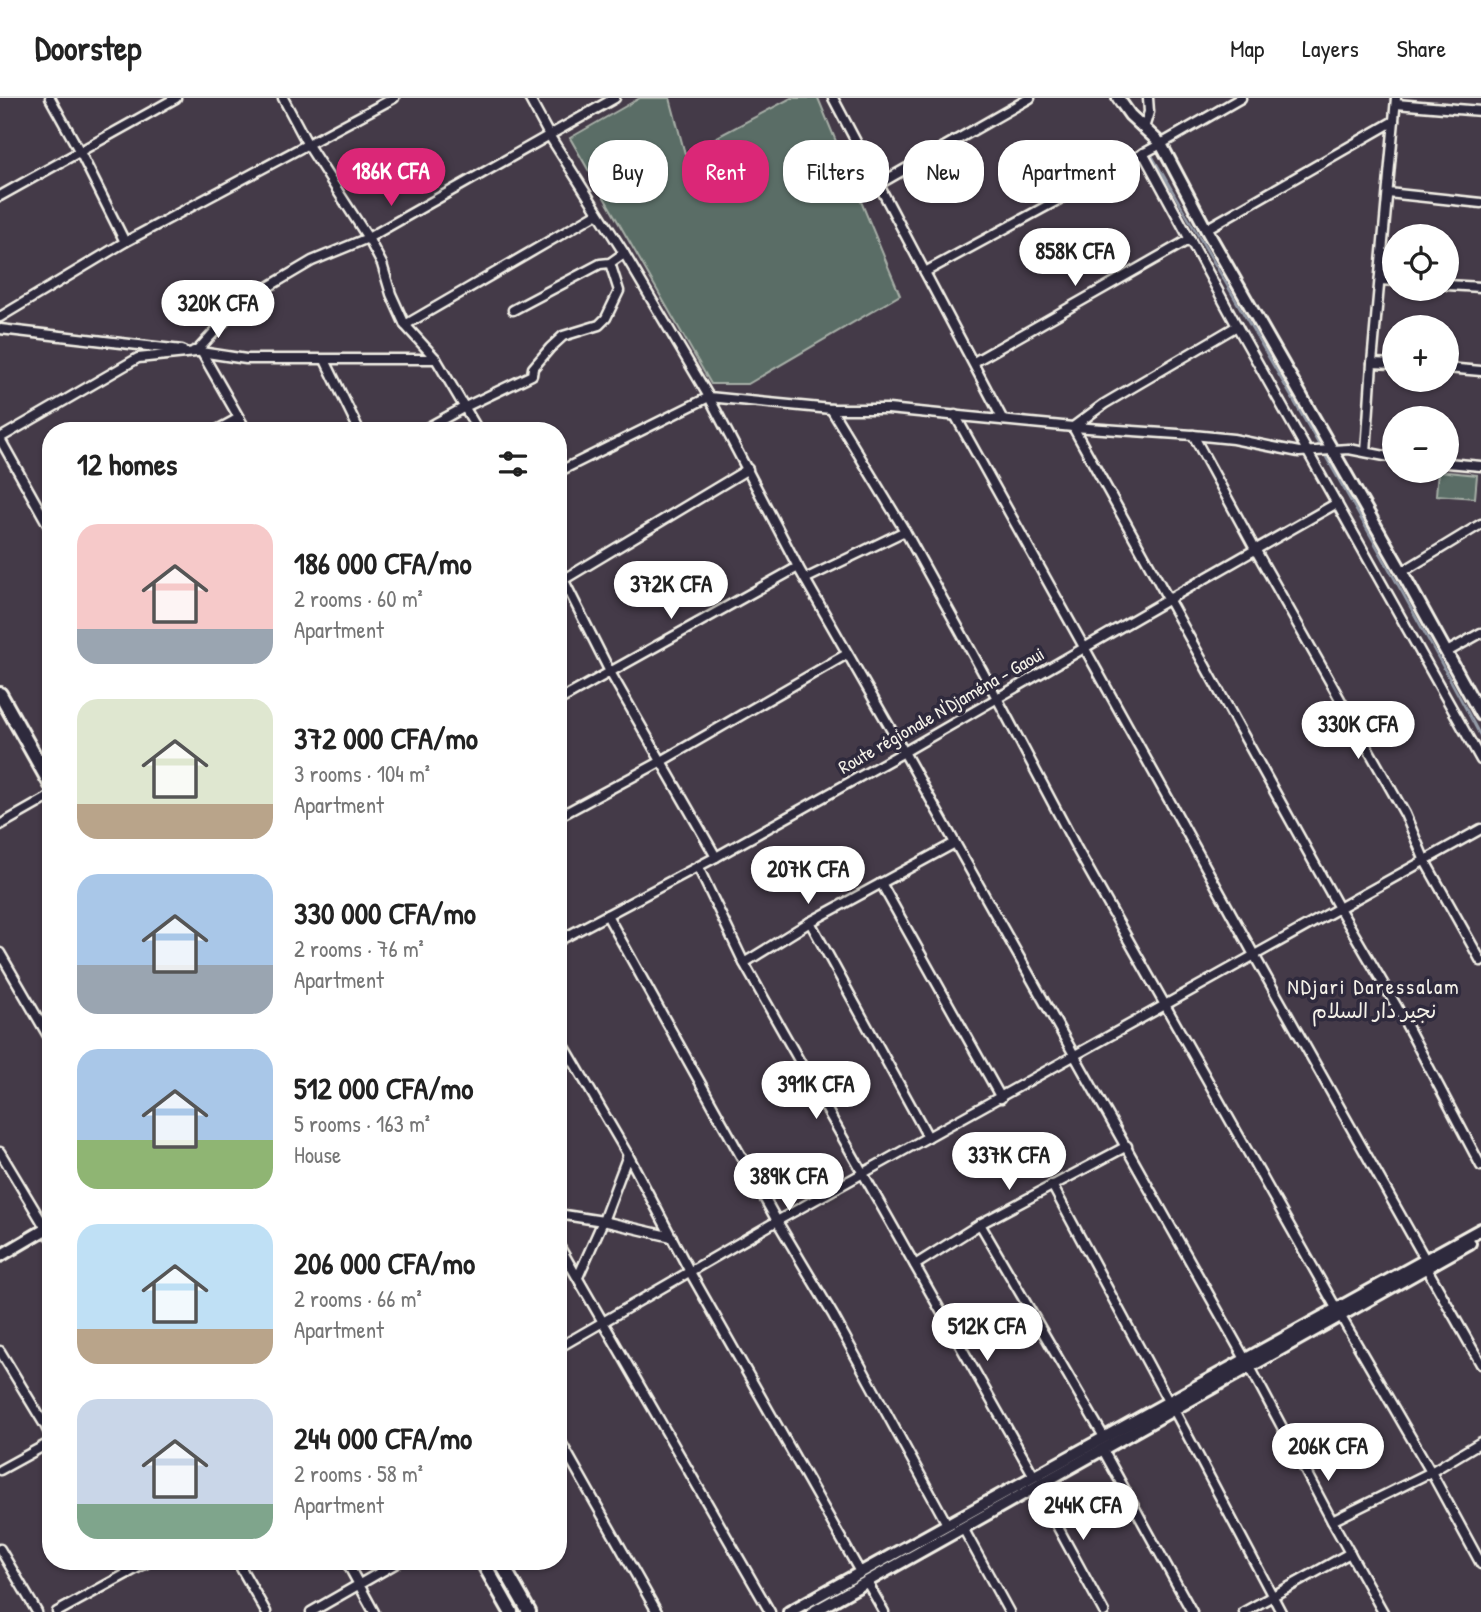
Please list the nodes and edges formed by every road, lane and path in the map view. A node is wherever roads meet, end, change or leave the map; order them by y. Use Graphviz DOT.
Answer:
graph roads {
  1 [pos="50,98"];
  2 [pos="176,98"];
  3 [pos="283,98"];
  4 [pos="394,98"];
  5 [pos="529,98"];
  6 [pos="615,98"];
  7 [pos="833,98"];
  8 [pos="1030,98"];
  9 [pos="1118,98"];
  10 [pos="1149,98"];
  11 [pos="1241,98"];
  12 [pos="1396,101"];
  13 [pos="1481,111"];
  14 [pos="1394,121"];
  15 [pos="1144,128"];
  16 [pos="549,135"];
  17 [pos="855,140"];
  18 [pos="308,145"];
  19 [pos="1161,145"];
  20 [pos="80,152"];
  21 [pos="1143,153"];
  22 [pos="889,178"];
  23 [pos="1388,193"];
  24 [pos="0,196"];
  25 [pos="889,203"];
  26 [pos="1481,203"];
  27 [pos="598,214"];
  28 [pos="1206,229"];
  29 [pos="368,238"];
  30 [pos="1190,239"];
  31 [pos="125,242"];
  32 [pos="625,253"];
  33 [pos="610,263"];
  34 [pos="925,272"];
  35 [pos="1380,280"];
  36 [pos="1459,286"];
  37 [pos="1481,287"];
  38 [pos="513,310"];
  39 [pos="0,317"];
  40 [pos="405,325"];
  41 [pos="1237,326"];
  42 [pos="0,329"];
  43 [pos="199,352"];
  44 [pos="436,359"];
  45 [pos="325,360"];
  46 [pos="974,362"];
  47 [pos="1372,363"];
  48 [pos="1382,363"];
  49 [pos="1459,369"];
  50 [pos="1481,371"];
  51 [pos="709,397"];
  52 [pos="465,407"];
  53 [pos="831,410"];
  54 [pos="955,415"];
  55 [pos="239,418"];
  56 [pos="1003,420"];
  57 [pos="232,422"];
  58 [pos="241,422"];
  59 [pos="355,422"];
  60 [pos="438,422"];
  61 [pos="473,422"];
  62 [pos="1073,427"];
  63 [pos="1193,435"];
  64 [pos="0,438"];
  65 [pos="1330,449"];
  66 [pos="1311,452"];
  67 [pos="1366,452"];
  68 [pos="1382,455"];
  69 [pos="1459,464"];
  70 [pos="1481,466"];
  71 [pos="567,468"];
  72 [pos="748,469"];
  73 [pos="1338,503"];
  74 [pos="42,512"];
  75 [pos="1481,524"];
  76 [pos="905,531"];
  77 [pos="1255,549"];
  78 [pos="799,568"];
  79 [pos="1402,572"];
  80 [pos="567,577"];
  81 [pos="805,579"];
  82 [pos="567,592"];
  83 [pos="1169,599"];
  84 [pos="1481,633"];
  85 [pos="1084,647"];
  86 [pos="1447,652"];
  87 [pos="847,654"];
  88 [pos="610,671"];
  89 [pos="0,694"];
  90 [pos="567,696"];
  91 [pos="997,698"];
  92 [pos="0,705"];
  93 [pos="1481,715"];
  94 [pos="904,752"];
  95 [pos="42,758"];
  96 [pos="1481,760"];
  97 [pos="37,761"];
  98 [pos="660,762"];
  99 [pos="42,770"];
  100 [pos="42,772"];
  101 [pos="42,801"];
  102 [pos="567,812"];
  103 [pos="0,825"];
  104 [pos="1481,830"];
  105 [pos="955,843"];
  106 [pos="716,857"];
  107 [pos="1425,861"];
  108 [pos="698,867"];
  109 [pos="881,883"];
  110 [pos="1339,908"];
  111 [pos="607,915"];
  112 [pos="810,922"];
  113 [pos="567,936"];
  114 [pos="0,953"];
  115 [pos="1254,955"];
  116 [pos="1481,961"];
  117 [pos="744,963"];
  118 [pos="1165,1006"];
  119 [pos="42,1025"];
  120 [pos="567,1050"];
  121 [pos="1075,1055"];
  122 [pos="1001,1098"];
  123 [pos="928,1137"];
  124 [pos="1126,1146"];
  125 [pos="0,1152"];
  126 [pos="628,1155"];
  127 [pos="1481,1166"];
  128 [pos="862,1173"];
  129 [pos="1052,1185"];
  130 [pos="567,1215"];
  131 [pos="42,1219"];
  132 [pos="603,1221"];
  133 [pos="777,1221"];
  134 [pos="980,1224"];
  135 [pos="1481,1229"];
  136 [pos="42,1234"];
  137 [pos="672,1237"];
  138 [pos="1481,1237"];
  139 [pos="0,1256"];
  140 [pos="567,1259"];
  141 [pos="1425,1263"];
  142 [pos="915,1265"];
  143 [pos="690,1272"];
  144 [pos="578,1277"];
  145 [pos="1338,1312"];
  146 [pos="603,1322"];
  147 [pos="567,1343"];
  148 [pos="0,1351"];
  149 [pos="1247,1363"];
  150 [pos="1481,1364"];
  151 [pos="1171,1405"];
  152 [pos="42,1415"];
  153 [pos="1104,1437"];
  154 [pos="1481,1442"];
  155 [pos="42,1445"];
  156 [pos="1103,1450"];
  157 [pos="567,1453"];
  158 [pos="0,1470"];
  159 [pos="1431,1472"];
  160 [pos="1035,1481"];
  161 [pos="1332,1521"];
  162 [pos="947,1524"];
  163 [pos="963,1528"];
  164 [pos="0,1549"];
  165 [pos="1350,1553"];
  166 [pos="1481,1564"];
  167 [pos="126,1570"];
  168 [pos="134,1570"];
  169 [pos="242,1570"];
  170 [pos="350,1570"];
  171 [pos="385,1570"];
  172 [pos="487,1570"];
  173 [pos="505,1570"];
  174 [pos="128,1573"];
  175 [pos="863,1577"];
  176 [pos="358,1586"];
  177 [pos="1272,1595"];
  178 [pos="37,1612"];
  179 [pos="57,1612"];
  180 [pos="266,1612"];
  181 [pos="311,1612"];
  182 [pos="374,1612"];
  183 [pos="511,1612"];
  184 [pos="529,1612"];
  185 [pos="657,1612"];
  186 [pos="770,1612"];
  187 [pos="789,1612"];
  188 [pos="813,1612"];
  189 [pos="884,1612"];
  190 [pos="1009,1612"];
  191 [pos="1104,1612"];
  192 [pos="1192,1612"];
  193 [pos="1244,1612"];
  194 [pos="1281,1612"];
  195 [pos="1383,1612"];
  1 -- 20 [label="street"];
  2 -- 20 [label="street"];
  3 -- 18 [label="street"];
  4 -- 18 [label="street"];
  5 -- 16 [label="street"];
  6 -- 16 [label="street"];
  7 -- 17 [label="street"];
  8 -- 22 [label="street"];
  9 -- 15 [label="street"];
  10 -- 15 [label="street"];
  11 -- 19 [label="street"];
  12 -- 13 [label="street"];
  12 -- 14 [label="street"];
  14 -- 23 [label="street"];
  14 -- 28 [label="street"];
  15 -- 19 [label="street"];
  16 -- 27 [label="street"];
  16 -- 29 [label="street"];
  18 -- 29 [label="street"];
  18 -- 31 [label="street"];
  19 -- 21 [label="street"];
  19 -- 28 [label="street"];
  20 -- 24 [label="street"];
  20 -- 31 [label="street"];
  21 -- 30 [label="street"];
  21 -- 34 [label="street"];
  23 -- 26 [label="street"];
  23 -- 35 [label="street"];
  25 -- 34 [label="street"];
  27 -- 32 [label="street"];
  27 -- 40 [label="street"];
  28 -- 65 [label="street"];
  29 -- 40 [label="street"];
  29 -- 43 [label="street"];
  30 -- 41 [label="street"];
  30 -- 46 [label="street"];
  31 -- 39 [label="street"];
  32 -- 33 [label="street"];
  32 -- 51 [label="street"];
  33 -- 38 [label="street"];
  33 -- 52 [label="street"];
  34 -- 46 [label="street"];
  35 -- 47 [label="street"];
  36 -- 37 [label="street"];
  40 -- 44 [label="street"];
  41 -- 62 [label="street"];
  41 -- 66 [label="street"];
  42 -- 43 [label="street"];
  43 -- 45 [label="street"];
  43 -- 55 [label="street"];
  43 -- 64 [label="street"];
  44 -- 45 [label="street"];
  44 -- 52 [label="street"];
  45 -- 59 [label="street"];
  46 -- 56 [label="street"];
  47 -- 48 [label="street"];
  47 -- 67 [label="street"];
  49 -- 50 [label="street"];
  51 -- 53 [label="street"];
  51 -- 71 [label="street"];
  51 -- 72 [label="street"];
  52 -- 60 [label="street"];
  52 -- 61 [label="street"];
  53 -- 54 [label="street"];
  53 -- 76 [label="street"];
  54 -- 56 [label="street"];
  54 -- 85 [label="street"];
  55 -- 57 [label="street"];
  55 -- 58 [label="street"];
  56 -- 62 [label="street"];
  62 -- 63 [label="street"];
  62 -- 83 [label="street"];
  63 -- 66 [label="street"];
  63 -- 77 [label="street"];
  64 -- 74 [label="street"];
  65 -- 66 [label="street"];
  65 -- 67 [label="street"];
  65 -- 79 [label="street"];
  66 -- 73 [label="street"];
  67 -- 68 [label="street"];
  69 -- 70 [label="street"];
  72 -- 78 [label="street"];
  72 -- 80 [label="street"];
  73 -- 77 [label="street, Route régionale N'Djaména - Gaoui"];
  73 -- 96 [label="street"];
  75 -- 79 [label="street"];
  76 -- 81 [label="street"];
  76 -- 91 [label="street"];
  77 -- 83 [label="street, Route régionale N'Djaména - Gaoui"];
  77 -- 107 [label="street"];
  78 -- 81 [label="street"];
  78 -- 88 [label="street"];
  79 -- 86 [label="street"];
  81 -- 87 [label="street"];
  82 -- 88 [label="street"];
  83 -- 85 [label="street, Route régionale N'Djaména - Gaoui"];
  83 -- 110 [label="street"];
  84 -- 86 [label="street"];
  85 -- 91 [label="street, Route régionale N'Djaména - Gaoui"];
  85 -- 115 [label="street"];
  86 -- 93 [label="street"];
  87 -- 94 [label="street"];
  87 -- 98 [label="street"];
  88 -- 90 [label="street"];
  88 -- 98 [label="street"];
  89 -- 97 [label="main road"];
  91 -- 94 [label="street, Route régionale N'Djaména - Gaoui"];
  91 -- 118 [label="street"];
  92 -- 100 [label="main road"];
  94 -- 105 [label="street"];
  94 -- 106 [label="street, Route régionale N'Djaména - Gaoui"];
  95 -- 97 [label="street"];
  97 -- 99 [label="main road"];
  98 -- 102 [label="street"];
  98 -- 106 [label="street"];
  101 -- 103 [label="street"];
  104 -- 107 [label="street"];
  105 -- 109 [label="street"];
  105 -- 121 [label="street"];
  106 -- 108 [label="street, Route régionale N'Djaména - Gaoui"];
  107 -- 110 [label="street"];
  107 -- 116 [label="street"];
  108 -- 111 [label="street, Route régionale N'Djaména - Gaoui"];
  108 -- 117 [label="street"];
  109 -- 112 [label="street"];
  109 -- 122 [label="street"];
  110 -- 115 [label="street"];
  110 -- 127 [label="street"];
  111 -- 113 [label="street, Route régionale N'Djaména - Gaoui"];
  111 -- 133 [label="street"];
  112 -- 117 [label="street"];
  112 -- 123 [label="street"];
  114 -- 119 [label="street"];
  115 -- 118 [label="street"];
  115 -- 141 [label="street"];
  117 -- 128 [label="street"];
  118 -- 121 [label="street"];
  118 -- 145 [label="street"];
  120 -- 126 [label="street"];
  121 -- 122 [label="street"];
  121 -- 124 [label="street"];
  122 -- 123 [label="street"];
  123 -- 128 [label="street"];
  124 -- 129 [label="street"];
  124 -- 149 [label="street"];
  125 -- 131 [label="street"];
  126 -- 132 [label="street"];
  126 -- 137 [label="street"];
  128 -- 133 [label="street"];
  128 -- 142 [label="street"];
  129 -- 134 [label="street"];
  129 -- 151 [label="street"];
  130 -- 132 [label="street"];
  132 -- 137 [label="street"];
  132 -- 144 [label="street"];
  133 -- 143 [label="street"];
  133 -- 162 [label="street"];
  134 -- 142 [label="street"];
  134 -- 153 [label="street"];
  135 -- 141 [label="street"];
  136 -- 139 [label="street"];
  137 -- 143 [label="street"];
  138 -- 141 [label="street"];
  140 -- 144 [label="street"];
  141 -- 145 [label="street"];
  141 -- 150 [label="street"];
  142 -- 160 [label="street"];
  143 -- 146 [label="street"];
  143 -- 175 [label="street"];
  144 -- 146 [label="street"];
  145 -- 149 [label="street"];
  145 -- 159 [label="street"];
  146 -- 147 [label="street"];
  146 -- 186 [label="street"];
  148 -- 152 [label="street"];
  149 -- 151 [label="street"];
  149 -- 161 [label="street"];
  151 -- 153 [label="street"];
  151 -- 156 [label="street"];
  151 -- 177 [label="street"];
  153 -- 160 [label="street"];
  154 -- 159 [label="street"];
  155 -- 158 [label="street"];
  156 -- 160 [label="street"];
  156 -- 192 [label="street"];
  157 -- 185 [label="street"];
  159 -- 161 [label="street"];
  159 -- 166 [label="street"];
  160 -- 162 [label="street"];
  160 -- 163 [label="street"];
  160 -- 191 [label="street"];
  161 -- 165 [label="street"];
  162 -- 175 [label="street"];
  163 -- 175 [label="street"];
  163 -- 190 [label="street"];
  164 -- 178 [label="street"];
  165 -- 177 [label="street"];
  165 -- 195 [label="street"];
  167 -- 174 [label="street"];
  168 -- 174 [label="street"];
  169 -- 180 [label="street"];
  170 -- 176 [label="street"];
  171 -- 176 [label="street"];
  172 -- 183 [label="main road"];
  173 -- 184 [label="main road"];
  174 -- 179 [label="street"];
  175 -- 187 [label="street"];
  175 -- 188 [label="street"];
  175 -- 189 [label="street"];
  176 -- 181 [label="street"];
  176 -- 182 [label="street"];
  177 -- 193 [label="street"];
  177 -- 194 [label="street"];
}
